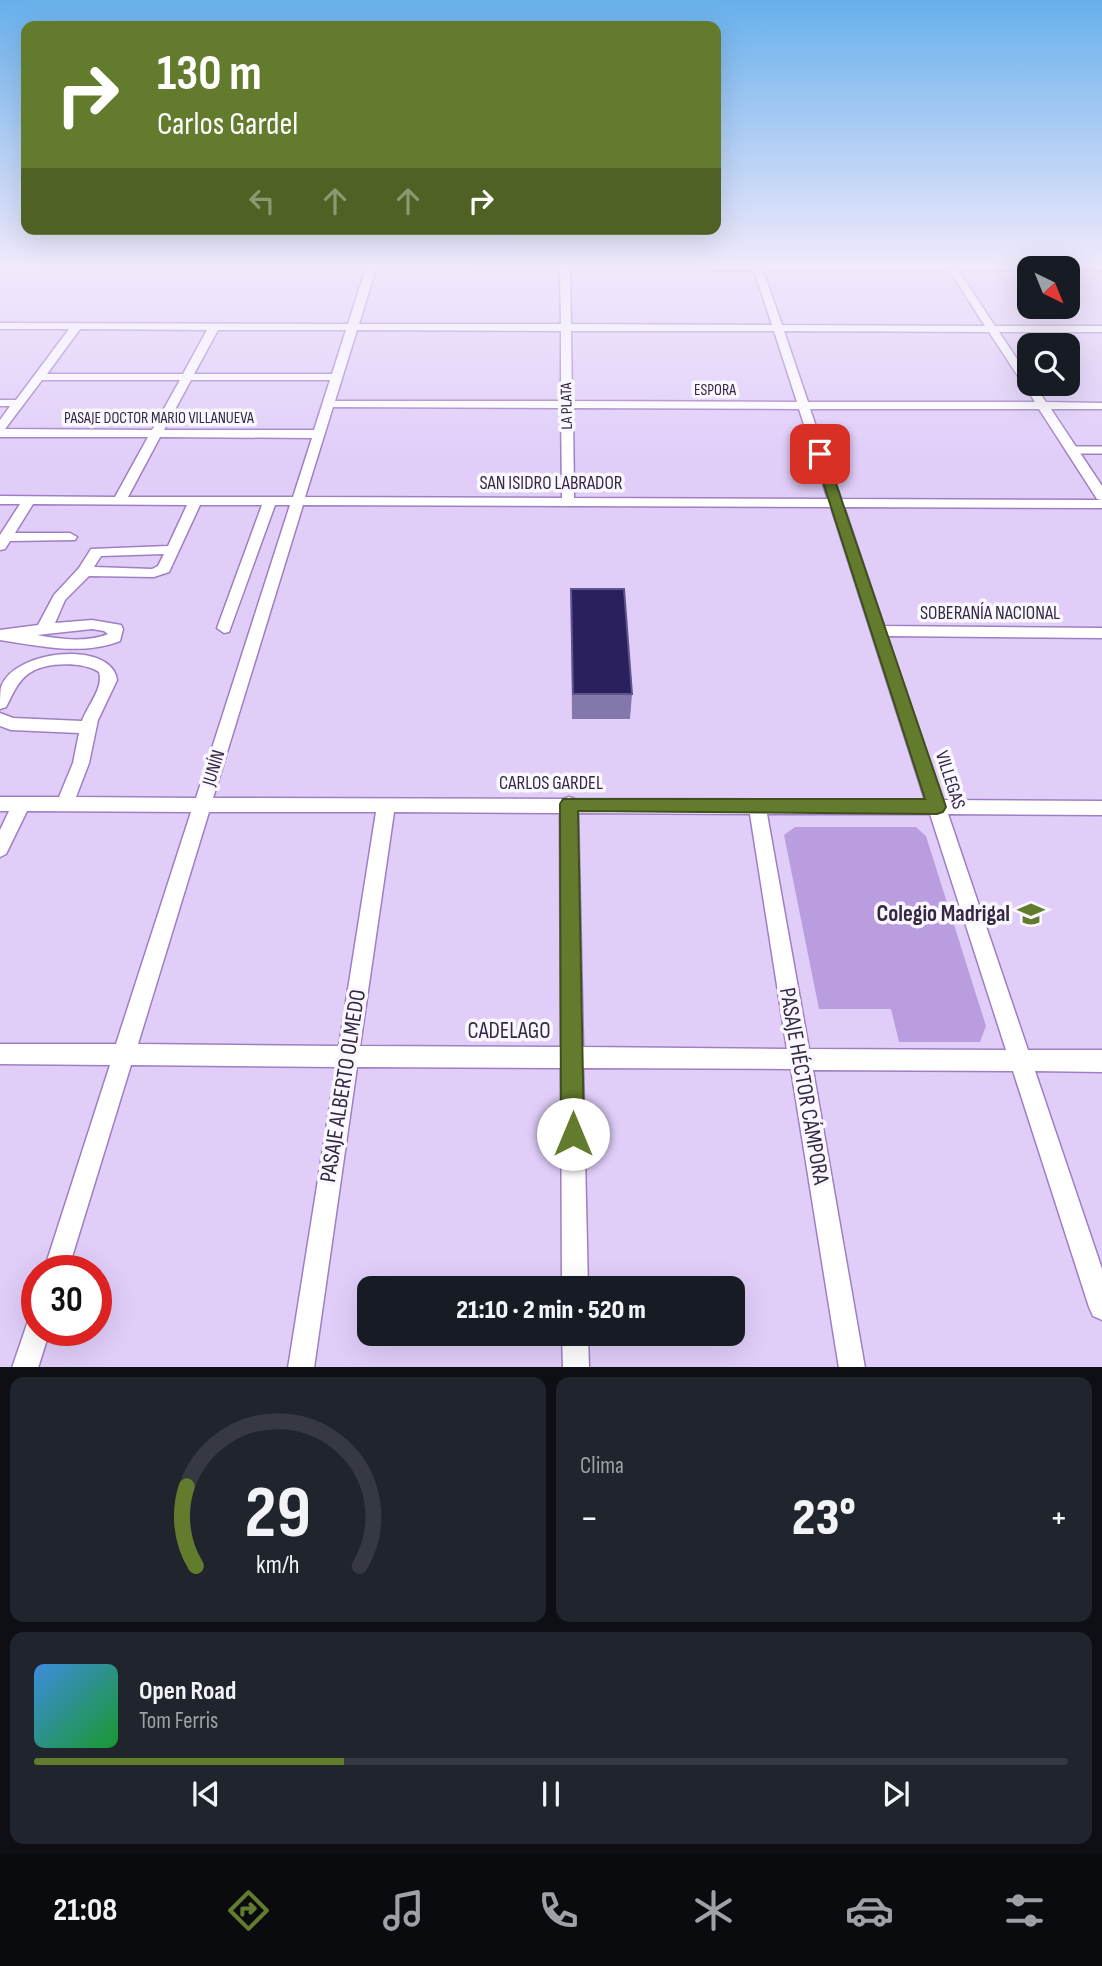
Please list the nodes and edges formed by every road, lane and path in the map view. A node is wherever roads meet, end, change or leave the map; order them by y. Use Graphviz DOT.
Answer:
graph roads {
  1 [pos="778,328"];
  2 [pos="991,328"];
  3 [pos="75,329"];
  4 [pos="213,329"];
  5 [pos="352,329"];
  6 [pos="566,329"];
  7 [pos="1079,329"];
  8 [pos="1102,329"];
  9 [pos="39,377"];
  10 [pos="187,377"];
  11 [pos="336,377"];
  12 [pos="0,403"];
  13 [pos="19,403"];
  14 [pos="327,404"];
  15 [pos="567,405"];
  16 [pos="804,405"];
  17 [pos="1042,406"];
  18 [pos="1102,406"];
  19 [pos="0,430"];
  20 [pos="156,433"];
  21 [pos="318,434"];
  22 [pos="1071,450"];
  23 [pos="1102,450"];
  24 [pos="1102,496"];
  25 [pos="0,500"];
  26 [pos="29,500"];
  27 [pos="120,500"];
  28 [pos="196,500"];
  29 [pos="270,500"];
  30 [pos="297,500"];
  31 [pos="568,502"];
  32 [pos="836,503"];
  33 [pos="1102,504"];
  34 [pos="69,537"];
  35 [pos="3,542"];
  36 [pos="173,550"];
  37 [pos="85,571"];
  38 [pos="224,628"];
  39 [pos="43,631"];
  40 [pos="878,631"];
  41 [pos="1102,633"];
  42 [pos="2,635"];
  43 [pos="0,703"];
  44 [pos="0,719"];
  45 [pos="88,727"];
  46 [pos="0,804"];
  47 [pos="22,804"];
  48 [pos="65,804"];
  49 [pos="202,804"];
  50 [pos="386,804"];
  51 [pos="569,804"];
  52 [pos="757,805"];
  53 [pos="937,807"];
  54 [pos="1102,808"];
  55 [pos="0,849"];
  56 [pos="0,1054"];
  57 [pos="125,1054"];
  58 [pos="348,1056"];
  59 [pos="572,1057"];
  60 [pos="799,1059"];
  61 [pos="1020,1060"];
  62 [pos="1102,1061"];
  63 [pos="61,1255"];
  64 [pos="575,1276"];
  65 [pos="1102,1307"];
  66 [pos="32,1346"];
  67 [pos="575,1346"];
  68 [pos="25,1367"];
  69 [pos="301,1367"];
  70 [pos="576,1367"];
  71 [pos="852,1367"];
  1 -- 16 [label="street, VILLEGAS"];
  2 -- 17 [label="street"];
  3 -- 9 [label="street"];
  4 -- 10 [label="street"];
  5 -- 11 [label="street, JUNÍN"];
  6 -- 15 [label="street, LA PLATA"];
  7 -- 8 [label="street"];
  9 -- 10 [label="street"];
  9 -- 13 [label="street"];
  10 -- 11 [label="street"];
  10 -- 20 [label="street"];
  11 -- 14 [label="street, JUNÍN"];
  12 -- 13 [label="street"];
  13 -- 19 [label="street"];
  14 -- 15 [label="street, ESPORA"];
  14 -- 21 [label="street, JUNÍN"];
  15 -- 16 [label="street, ESPORA"];
  15 -- 31 [label="street, LA PLATA"];
  16 -- 17 [label="street, ESPORA"];
  16 -- 32 [label="street, VILLEGAS"];
  17 -- 18 [label="street, ESPORA"];
  17 -- 22 [label="street"];
  19 -- 20 [label="street, PASAJE DOCTOR MARIO VILLANUEVA"];
  20 -- 21 [label="street, PASAJE DOCTOR MARIO VILLANUEVA"];
  20 -- 27 [label="street"];
  21 -- 30 [label="street, JUNÍN"];
  22 -- 23 [label="lane"];
  22 -- 24 [label="street"];
  25 -- 26 [label="street, SAN ISIDRO LABRADOR"];
  26 -- 27 [label="street, SAN ISIDRO LABRADOR"];
  26 -- 35 [label="street"];
  27 -- 28 [label="street, SAN ISIDRO LABRADOR"];
  28 -- 29 [label="street, SAN ISIDRO LABRADOR"];
  28 -- 36 [label="street"];
  29 -- 30 [label="street, SAN ISIDRO LABRADOR"];
  29 -- 38 [label="street"];
  30 -- 31 [label="street, SAN ISIDRO LABRADOR"];
  30 -- 49 [label="street, JUNÍN"];
  31 -- 32 [label="street, SAN ISIDRO LABRADOR"];
  32 -- 33 [label="street, SAN ISIDRO LABRADOR"];
  32 -- 40 [label="street, VILLEGAS"];
  34 -- 35 [label="street"];
  36 -- 37 [label="street"];
  36 -- 37 [label="street"];
  37 -- 39 [label="street"];
  39 -- 42 [label="street"];
  39 -- 42 [label="street"];
  40 -- 41 [label="street, SOBERANÍA NACIONAL"];
  40 -- 53 [label="street, VILLEGAS"];
  43 -- 45 [label="street"];
  44 -- 45 [label="street"];
  45 -- 48 [label="street"];
  46 -- 47 [label="street, CARLOS GARDEL"];
  47 -- 48 [label="street, CARLOS GARDEL"];
  47 -- 55 [label="street"];
  48 -- 49 [label="street, CARLOS GARDEL"];
  49 -- 50 [label="street, CARLOS GARDEL"];
  49 -- 57 [label="street, JUNÍN"];
  50 -- 51 [label="street, CARLOS GARDEL"];
  50 -- 58 [label="street, PASAJE ALBERTO OLMEDO"];
  51 -- 52 [label="street, CARLOS GARDEL"];
  51 -- 59 [label="street"];
  52 -- 53 [label="street, CARLOS GARDEL"];
  52 -- 60 [label="street, PASAJE HÉCTOR CÁMPORA"];
  53 -- 54 [label="street, CARLOS GARDEL"];
  53 -- 61 [label="street, VILLEGAS"];
  56 -- 57 [label="street, CADELAGO"];
  57 -- 58 [label="street, CADELAGO"];
  57 -- 63 [label="street, JUNÍN"];
  58 -- 59 [label="street, CADELAGO"];
  58 -- 69 [label="street, PASAJE ALBERTO OLMEDO"];
  59 -- 60 [label="street, CADELAGO"];
  59 -- 64 [label="street"];
  60 -- 61 [label="street, CADELAGO"];
  60 -- 71 [label="street, PASAJE HÉCTOR CÁMPORA"];
  61 -- 62 [label="street, CADELAGO"];
  61 -- 65 [label="street, VILLEGAS"];
  66 -- 68 [label="street"];
  67 -- 70 [label="street"];
}
